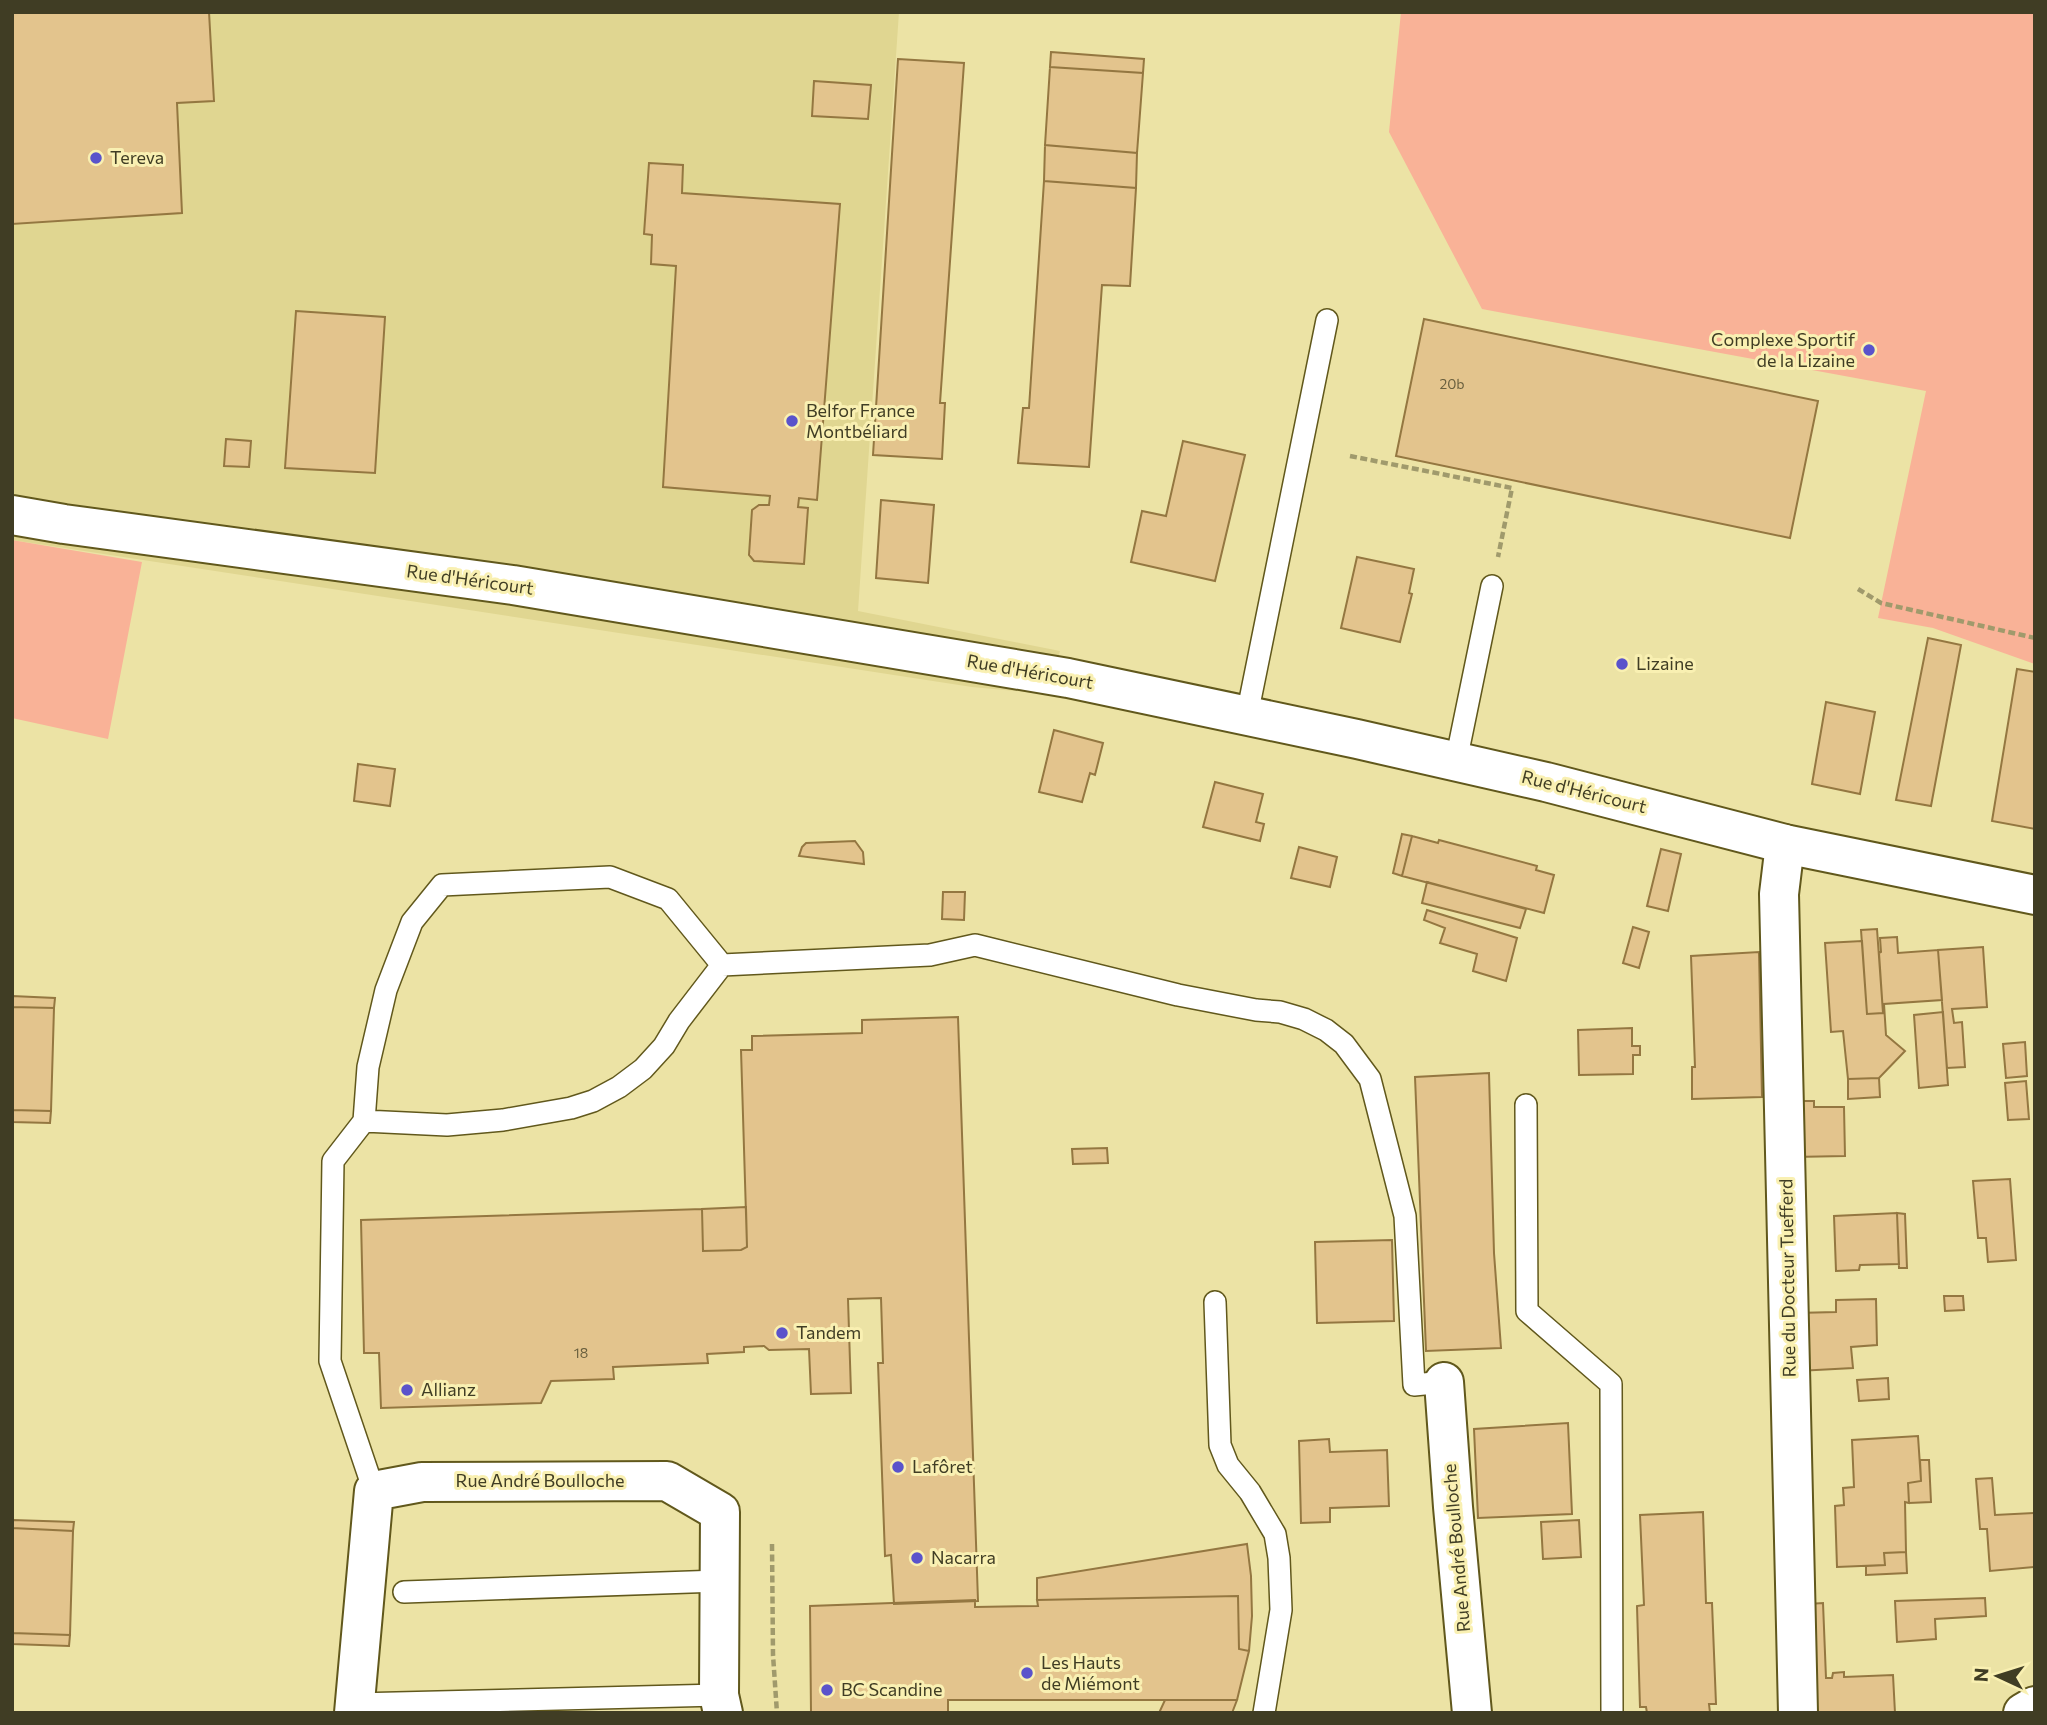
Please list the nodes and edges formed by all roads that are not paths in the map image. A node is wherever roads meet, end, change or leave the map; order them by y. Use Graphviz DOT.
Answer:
graph roads {
  1 [pos="1327,320"];
  2 [pos="12,514"];
  3 [pos="1492,586"];
  4 [pos="1247,715"];
  5 [pos="1456,761"];
  6 [pos="1785,844"];
  7 [pos="2035,895"];
  8 [pos="722,965"];
  9 [pos="1526,1105"];
  10 [pos="364,1121"];
  11 [pos="1215,1302"];
  12 [pos="1444,1382"];
  13 [pos="374,1491"];
  14 [pos="719,1581"];
  15 [pos="404,1592"];
  16 [pos="721,1704"];
  17 [pos="2035,1706"];
  18 [pos="354,1708"];
  19 [pos="1264,1713"];
  20 [pos="1472,1713"];
  21 [pos="1612,1713"];
  22 [pos="1798,1713"];
  23 [pos="2023,1713"];
  1 -- 4 [label="lane"];
  2 -- 4 [label="street, Rue d'Héricourt"];
  3 -- 5 [label="lane"];
  4 -- 5 [label="street, Rue d'Héricourt"];
  5 -- 6 [label="street, Rue d'Héricourt"];
  6 -- 7 [label="street, Rue d'Héricourt"];
  6 -- 22 [label="street, Rue du Docteur Tuefferd"];
  8 -- 10 [label="lane"];
  8 -- 10 [label="lane"];
  8 -- 12 [label="lane"];
  9 -- 21 [label="lane"];
  10 -- 13 [label="lane"];
  11 -- 19 [label="lane"];
  12 -- 20 [label="street, Rue André Boulloche"];
  13 -- 14 [label="street, Rue André Boulloche"];
  13 -- 18 [label="street"];
  14 -- 15 [label="lane"];
  14 -- 16 [label="street, Rue André Boulloche"];
  16 -- 18 [label="lane"];
  17 -- 23 [label="street"];
}
